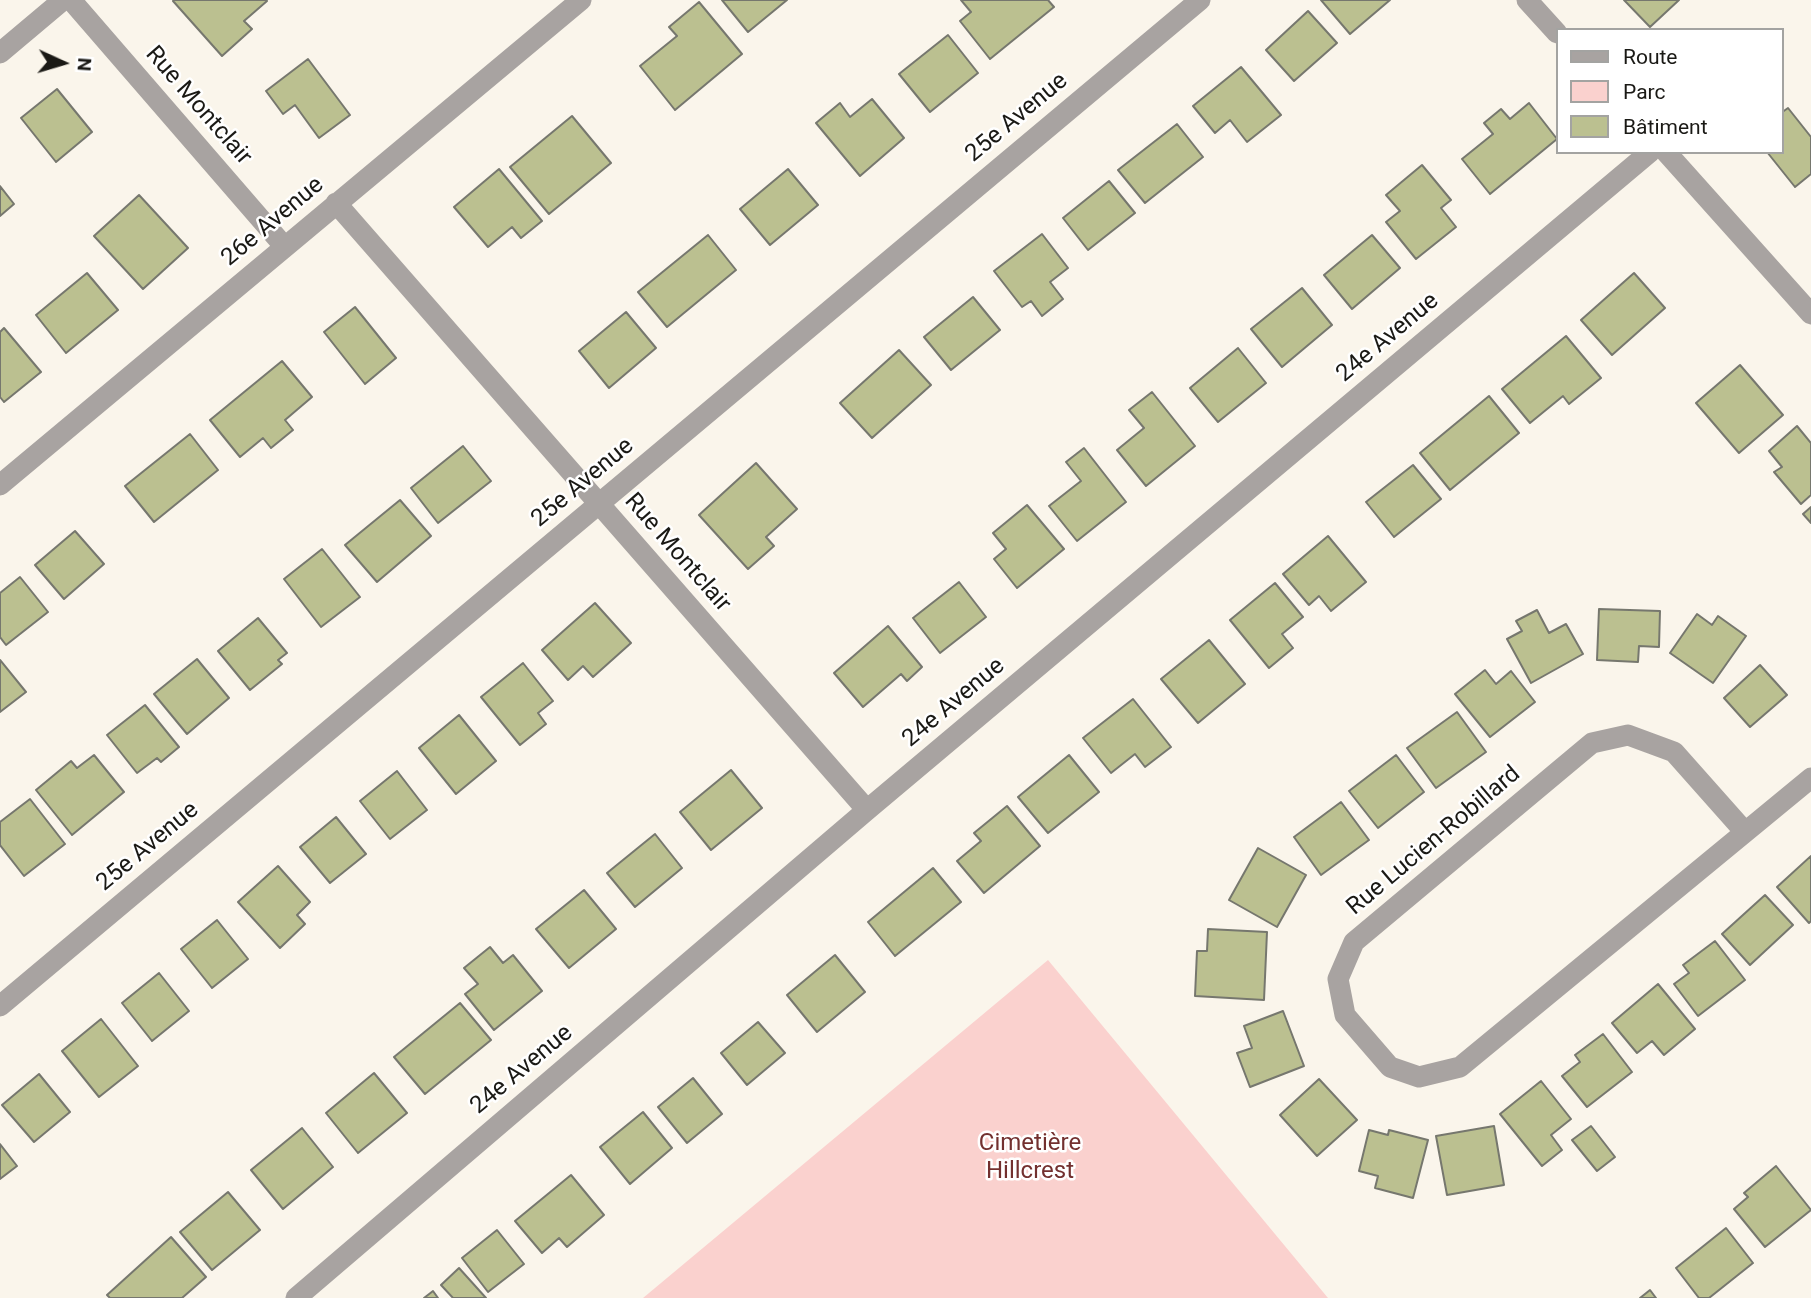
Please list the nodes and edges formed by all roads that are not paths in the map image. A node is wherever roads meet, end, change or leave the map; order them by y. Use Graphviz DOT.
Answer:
graph roads {
  1 [pos="63,0"];
  2 [pos="71,0"];
  3 [pos="581,0"];
  4 [pos="1200,0"];
  5 [pos="1527,0"];
  6 [pos="1556,32"];
  7 [pos="0,53"];
  8 [pos="1648,154"];
  9 [pos="1669,154"];
  10 [pos="336,203"];
  11 [pos="284,246"];
  12 [pos="1811,314"];
  13 [pos="0,485"];
  14 [pos="599,503"];
  15 [pos="1811,778"];
  16 [pos="867,810"];
  17 [pos="1745,832"];
  18 [pos="0,1006"];
  19 [pos="296,1298"];
  1 -- 7 [label="street"];
  2 -- 11 [label="street, Rue Montclair"];
  3 -- 10 [label="street, 26e Avenue"];
  4 -- 14 [label="street, 25e Avenue"];
  5 -- 6 [label="street"];
  8 -- 16 [label="street, 24e Avenue"];
  9 -- 12 [label="street"];
  10 -- 11 [label="street, 26e Avenue"];
  10 -- 14 [label="street, Rue Montclair"];
  11 -- 13 [label="street, 26e Avenue"];
  14 -- 16 [label="street, Rue Montclair"];
  14 -- 18 [label="street, 25e Avenue"];
  15 -- 17 [label="street, Rue Lucien-Robillard"];
  16 -- 19 [label="street, 24e Avenue"];
  17 -- 17 [label="street, Rue Lucien-Robillard"];
}
